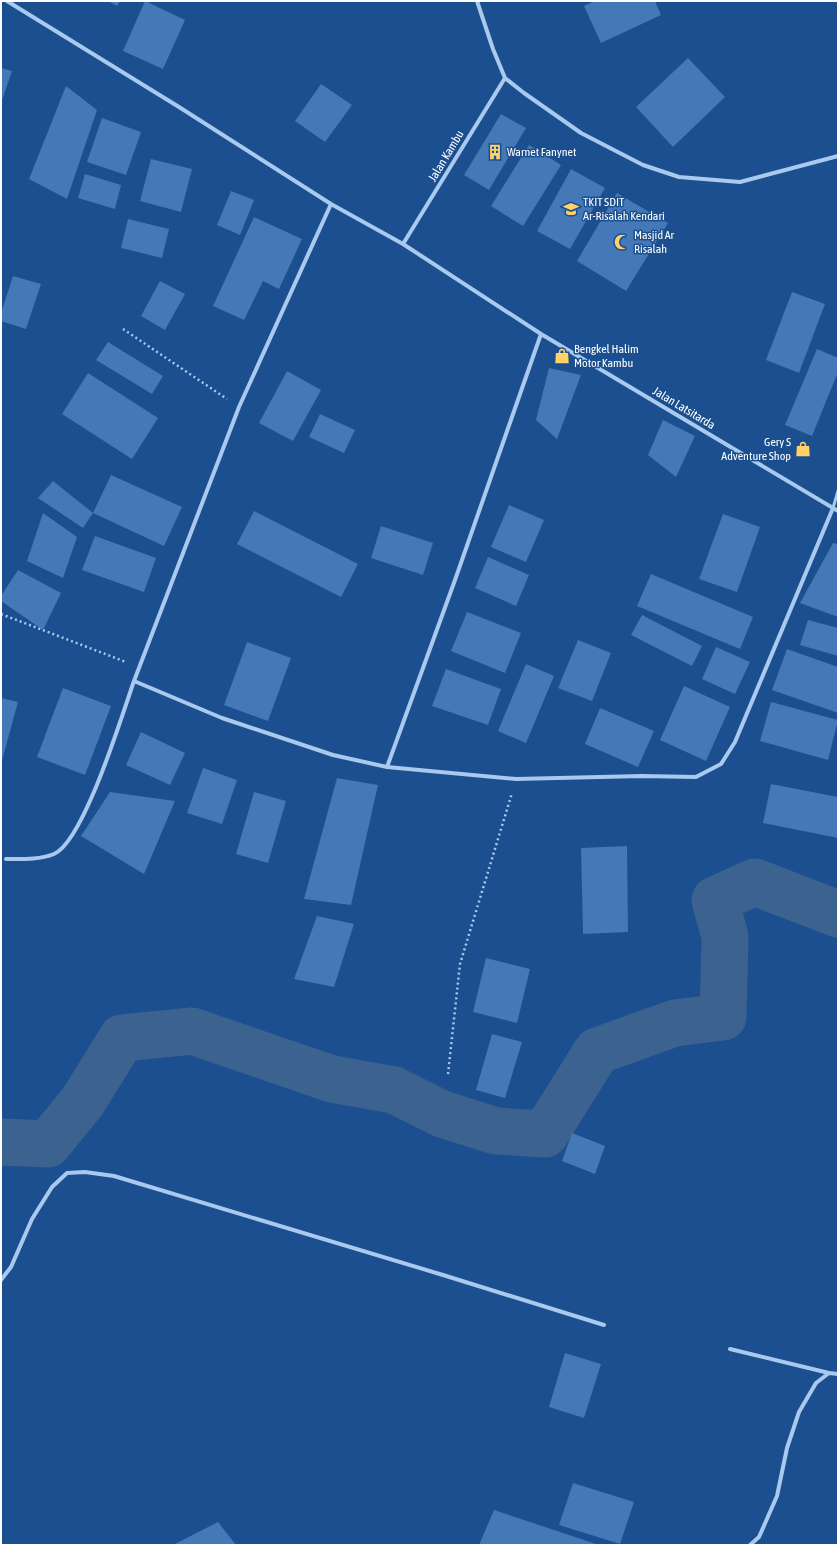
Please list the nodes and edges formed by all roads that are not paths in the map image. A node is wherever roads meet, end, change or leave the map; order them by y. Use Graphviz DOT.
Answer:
graph roads {
  1 [pos="7,1"];
  2 [pos="477,1"];
  3 [pos="505,78"];
  4 [pos="838,156"];
  5 [pos="331,204"];
  6 [pos="403,244"];
  7 [pos="541,334"];
  8 [pos="838,491"];
  9 [pos="833,508"];
  10 [pos="838,511"];
  11 [pos="134,681"];
  12 [pos="386,767"];
  13 [pos="6,859"];
  14 [pos="1,1280"];
  15 [pos="604,1325"];
  16 [pos="730,1349"];
  17 [pos="829,1373"];
  18 [pos="838,1374"];
  19 [pos="750,1545"];
  1 -- 5 [label="street, Jalan Latsitarda"];
  2 -- 3 [label="street"];
  3 -- 4 [label="street"];
  3 -- 6 [label="street, Jalan Kambu"];
  5 -- 6 [label="street, Jalan Latsitarda"];
  5 -- 11 [label="street"];
  6 -- 7 [label="street, Jalan Latsitarda"];
  7 -- 9 [label="street, Jalan Latsitarda"];
  7 -- 12 [label="street"];
  8 -- 9 [label="lane"];
  9 -- 10 [label="street, Jalan Latsitarda"];
  9 -- 12 [label="street"];
  11 -- 12 [label="street"];
  11 -- 13 [label="street"];
  14 -- 15 [label="street"];
  16 -- 17 [label="street"];
  17 -- 18 [label="street"];
  17 -- 19 [label="street"];
}
